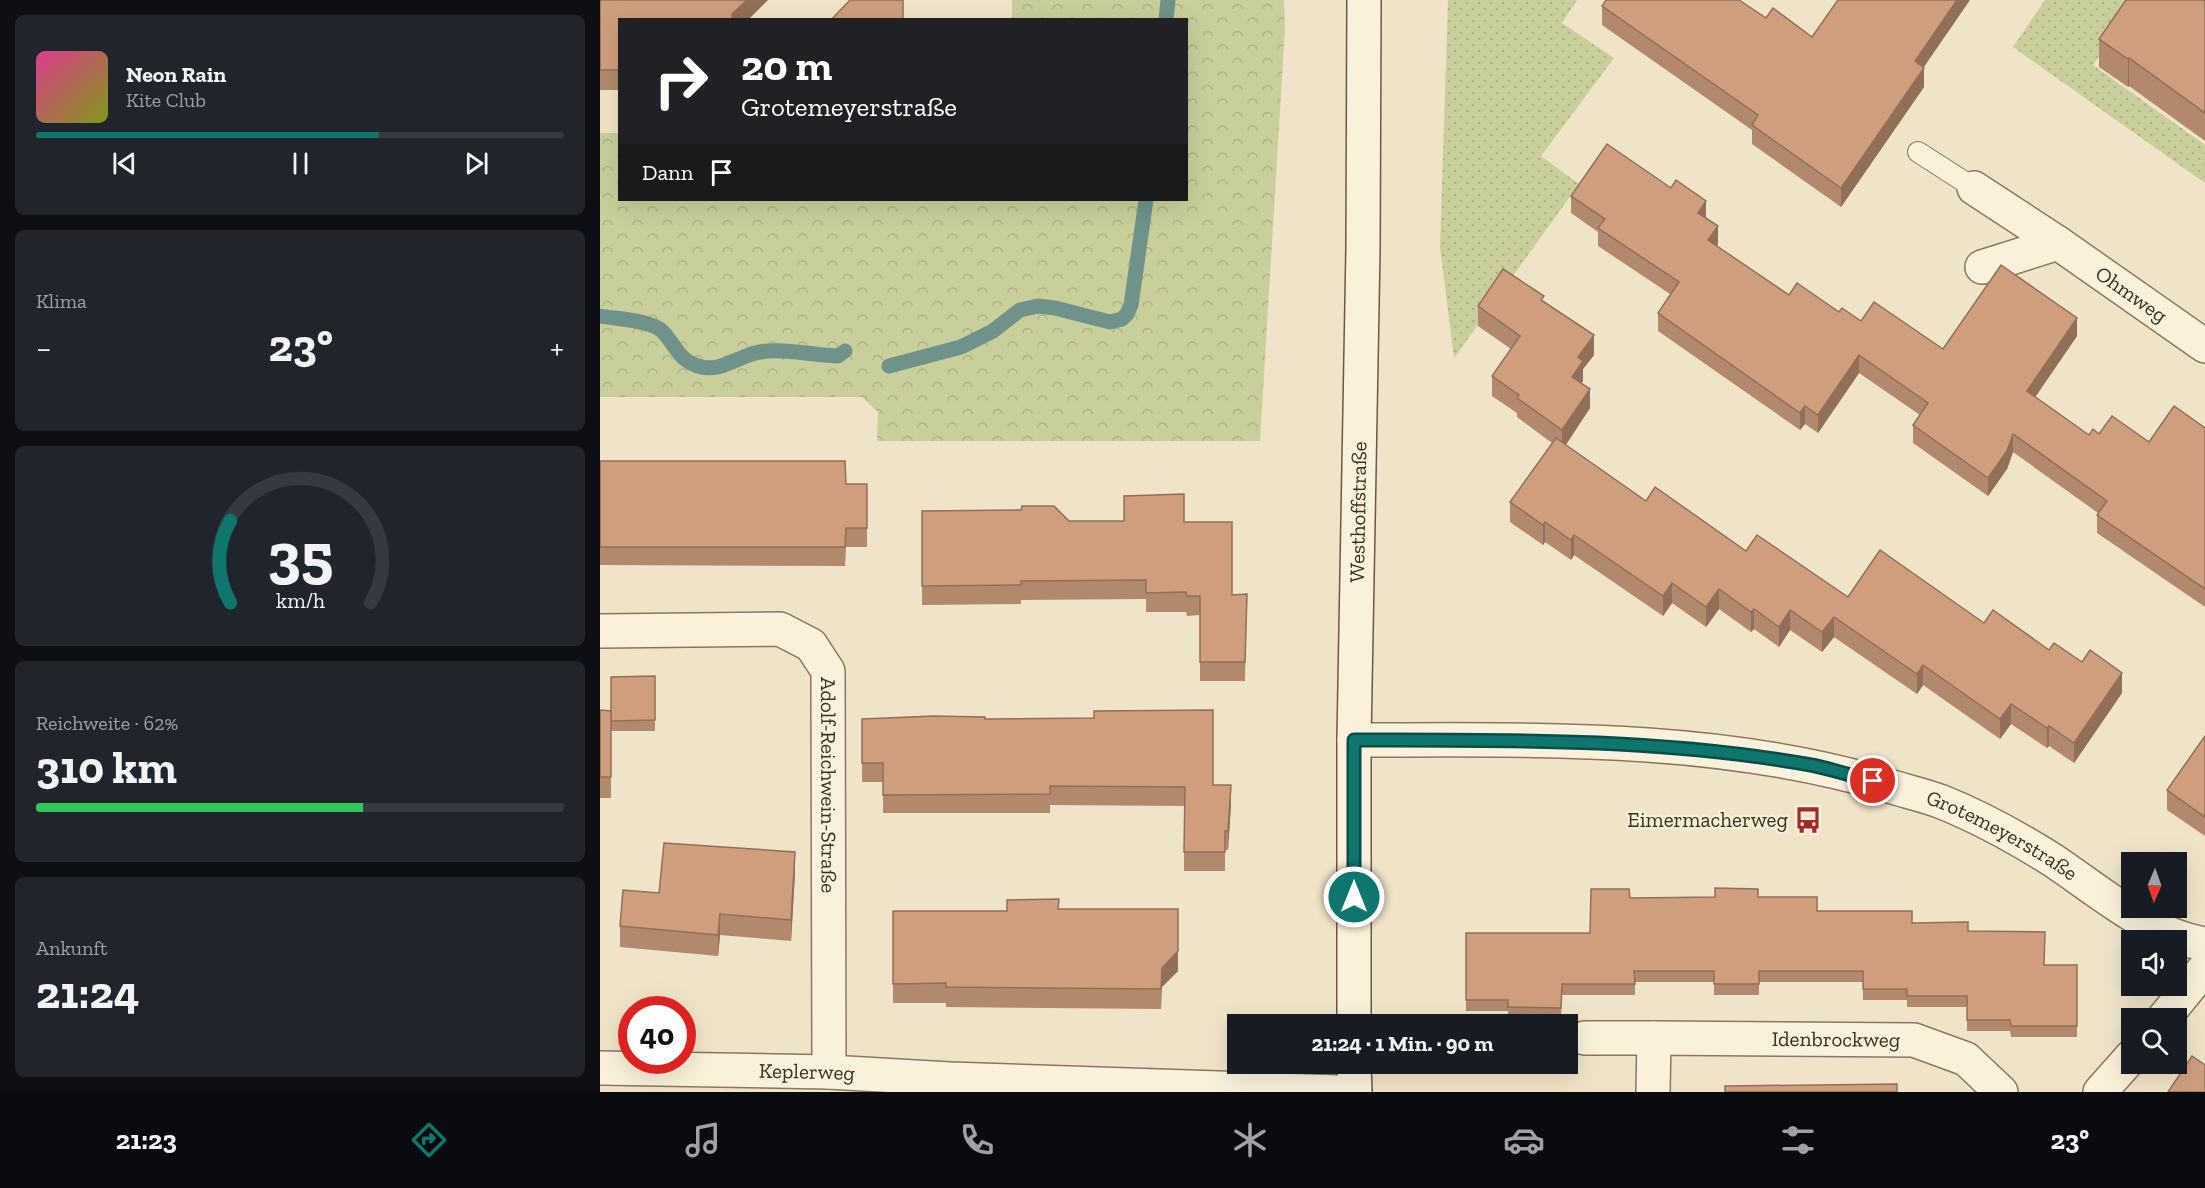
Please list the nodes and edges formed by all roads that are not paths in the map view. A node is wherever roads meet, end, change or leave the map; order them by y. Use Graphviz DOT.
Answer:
graph roads {
  1 [pos="1364,0"];
  2 [pos="1918,152"];
  3 [pos="1974,188"];
  4 [pos="2058,243"];
  5 [pos="1982,267"];
  6 [pos="2205,346"];
  7 [pos="600,631"];
  8 [pos="1354,740"];
  9 [pos="2205,944"];
  10 [pos="2205,968"];
  11 [pos="2172,1008"];
  12 [pos="1354,1014"];
  13 [pos="1585,1038"];
  14 [pos="1654,1038"];
  15 [pos="600,1068"];
  16 [pos="2121,1068"];
  17 [pos="829,1072"];
  18 [pos="1354,1074"];
  19 [pos="1337,1092"];
  20 [pos="1355,1092"];
  21 [pos="1653,1092"];
  22 [pos="2001,1092"];
  23 [pos="2100,1092"];
  1 -- 8 [label="street, Westhoffstraße"];
  2 -- 3 [label="lane, Ohmweg"];
  3 -- 4 [label="street, Ohmweg"];
  4 -- 5 [label="street"];
  4 -- 6 [label="street, Ohmweg"];
  7 -- 17 [label="street, Adolf-Reichwein-Straße"];
  8 -- 9 [label="street, Grotemeyerstraße"];
  8 -- 12 [label="street, Westhoffstraße"];
  10 -- 11 [label="street"];
  13 -- 14 [label="street, Idenbrockweg"];
  14 -- 21 [label="street"];
  14 -- 22 [label="street, Idenbrockweg"];
  15 -- 17 [label="street, Keplerweg"];
  16 -- 23 [label="street"];
  17 -- 19 [label="street, Keplerweg"];
  18 -- 20 [label="street"];
}
